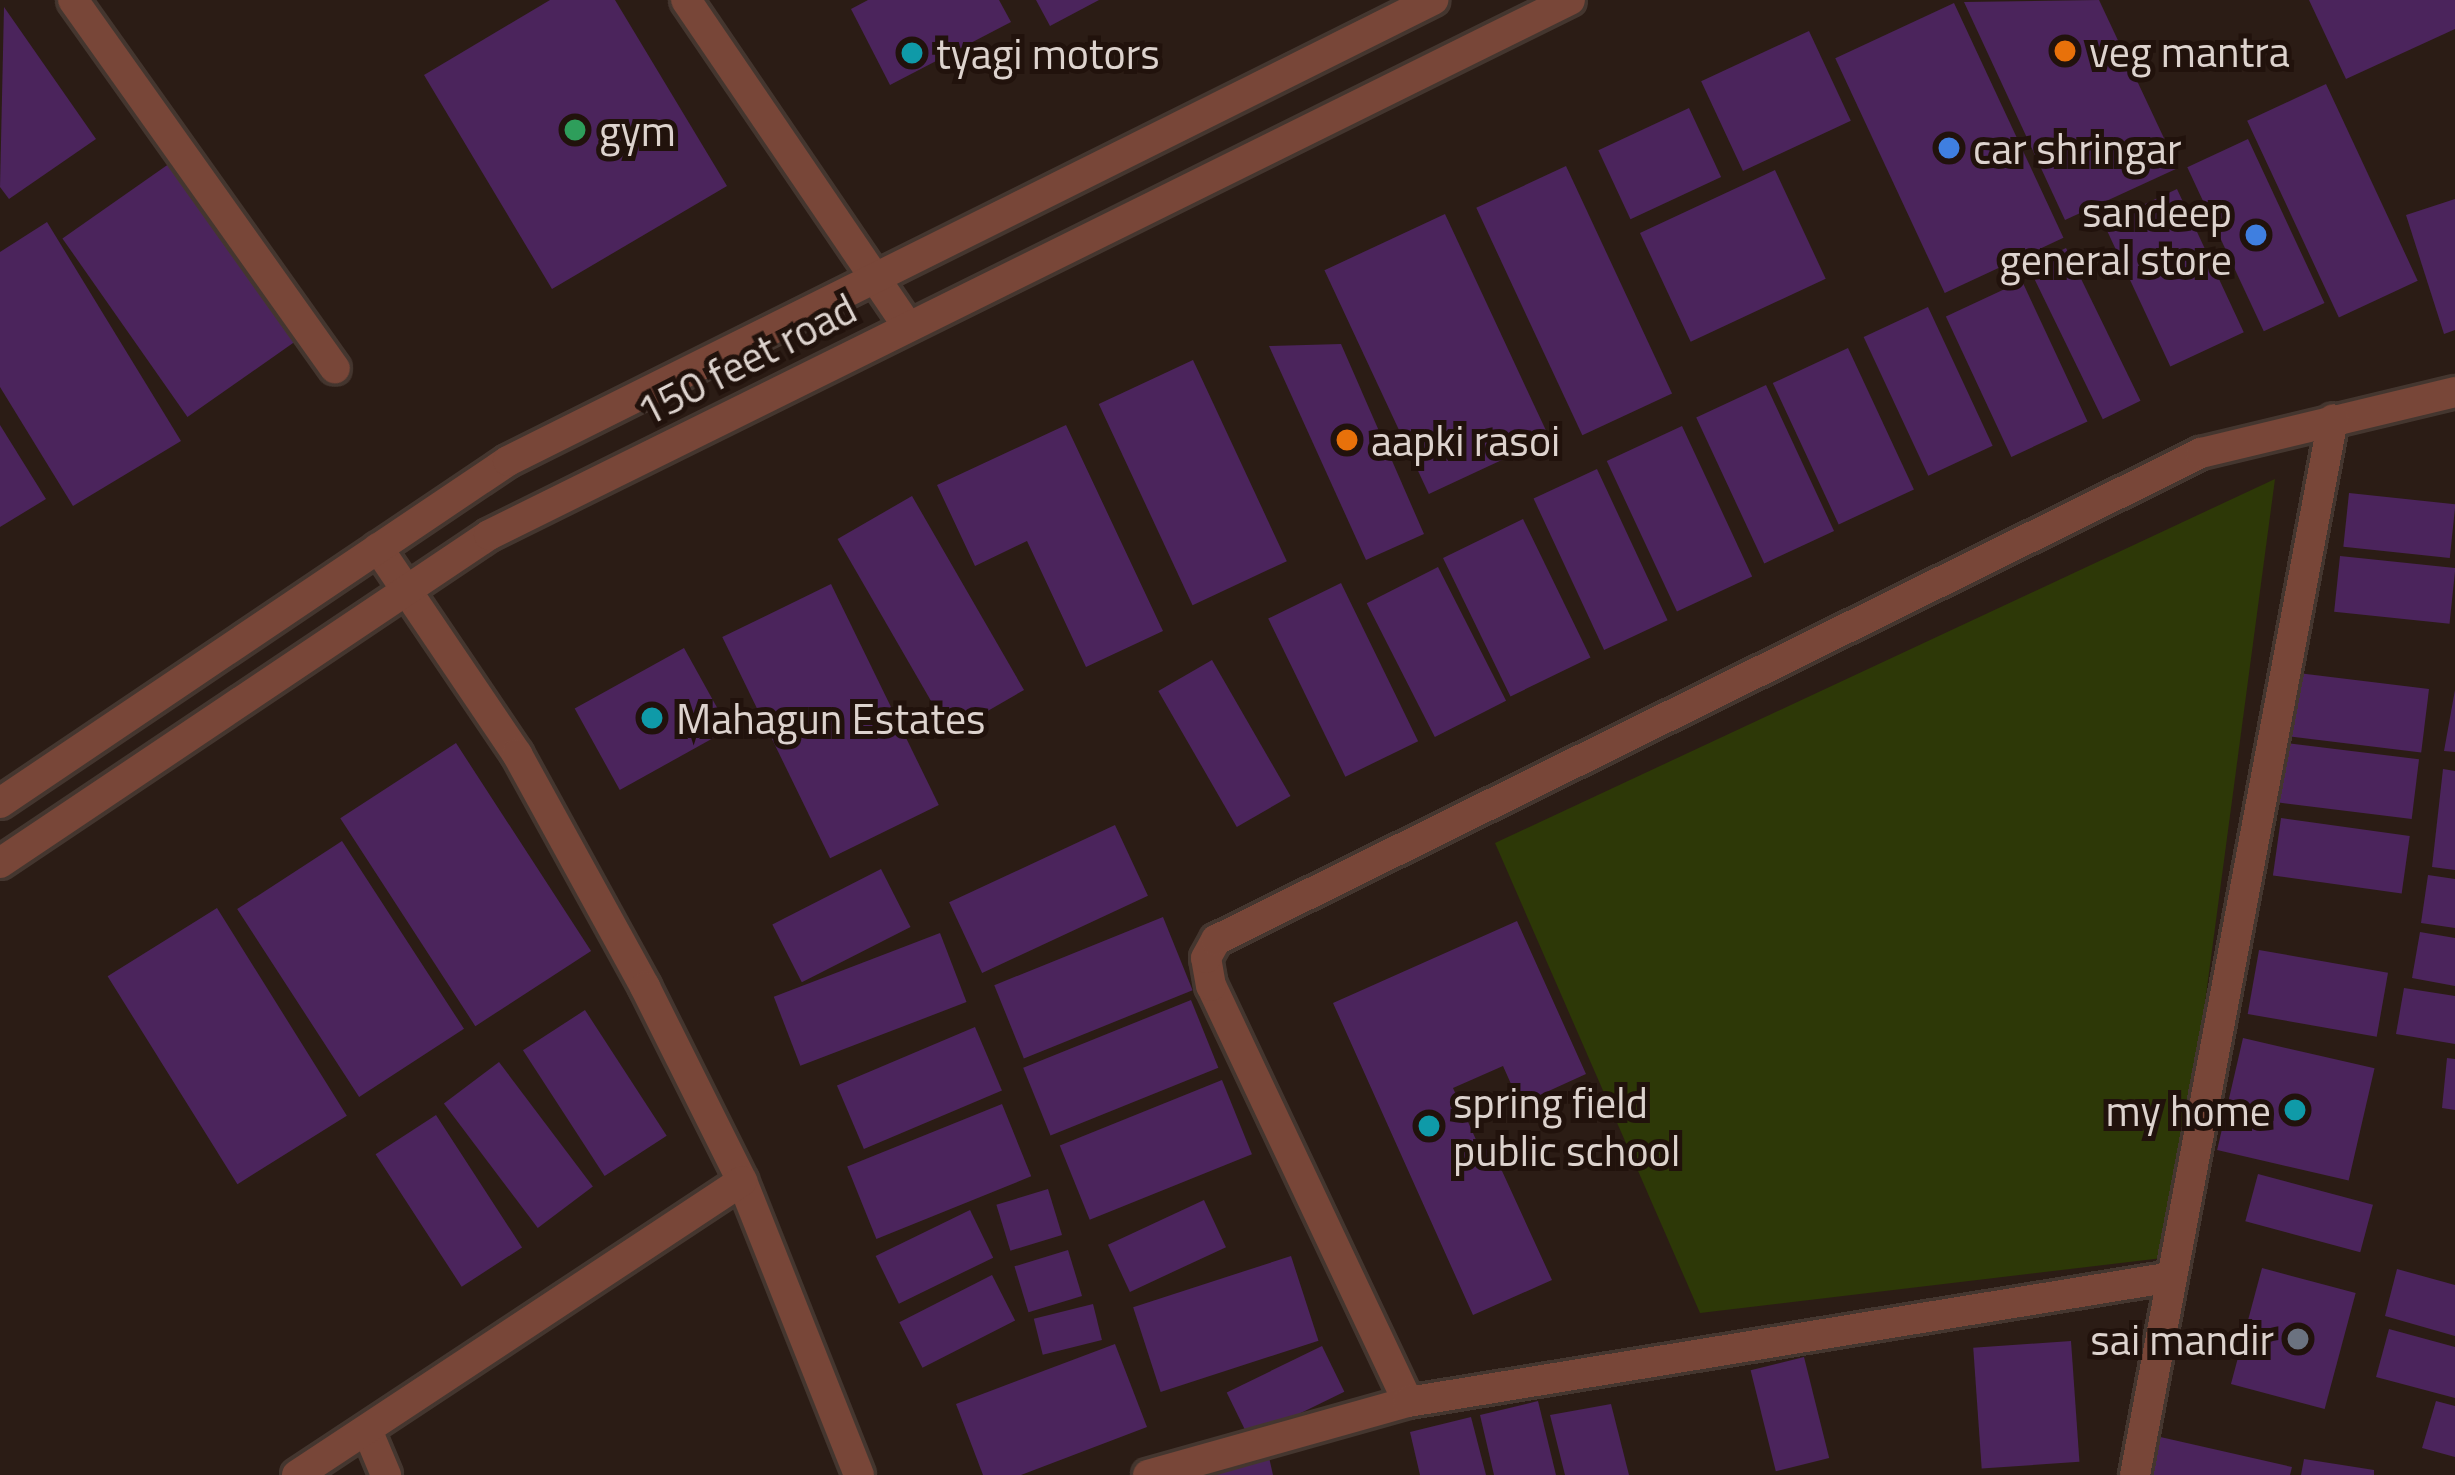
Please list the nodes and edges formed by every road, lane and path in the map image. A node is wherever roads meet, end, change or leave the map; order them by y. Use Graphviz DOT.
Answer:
graph roads {
  1 [pos="73,0"];
  2 [pos="686,0"];
  3 [pos="1433,0"];
  4 [pos="1570,0"];
  5 [pos="874,277"];
  6 [pos="907,325"];
  7 [pos="335,368"];
  8 [pos="2455,392"];
  9 [pos="2333,419"];
  10 [pos="378,548"];
  11 [pos="411,588"];
  12 [pos="0,803"];
  13 [pos="0,863"];
  14 [pos="742,1181"];
  15 [pos="2172,1277"];
  16 [pos="1408,1402"];
  17 [pos="368,1432"];
  18 [pos="297,1475"];
  19 [pos="386,1475"];
  20 [pos="859,1475"];
  21 [pos="1148,1475"];
  22 [pos="2135,1475"];
  1 -- 7 [label="street"];
  2 -- 5 [label="street"];
  3 -- 5 [label="street, 150 feet road"];
  4 -- 6 [label="street, 150 feet road"];
  5 -- 6 [label="street"];
  5 -- 10 [label="street, 150 feet road"];
  6 -- 11 [label="street, 150 feet road"];
  8 -- 9 [label="street"];
  9 -- 15 [label="street"];
  9 -- 16 [label="street"];
  10 -- 11 [label="street"];
  10 -- 12 [label="street, 150 feet road"];
  11 -- 13 [label="street, 150 feet road"];
  11 -- 14 [label="street"];
  14 -- 17 [label="street"];
  14 -- 20 [label="street"];
  15 -- 16 [label="street"];
  15 -- 22 [label="street"];
  16 -- 21 [label="street"];
  17 -- 18 [label="street"];
  17 -- 19 [label="street"];
}
